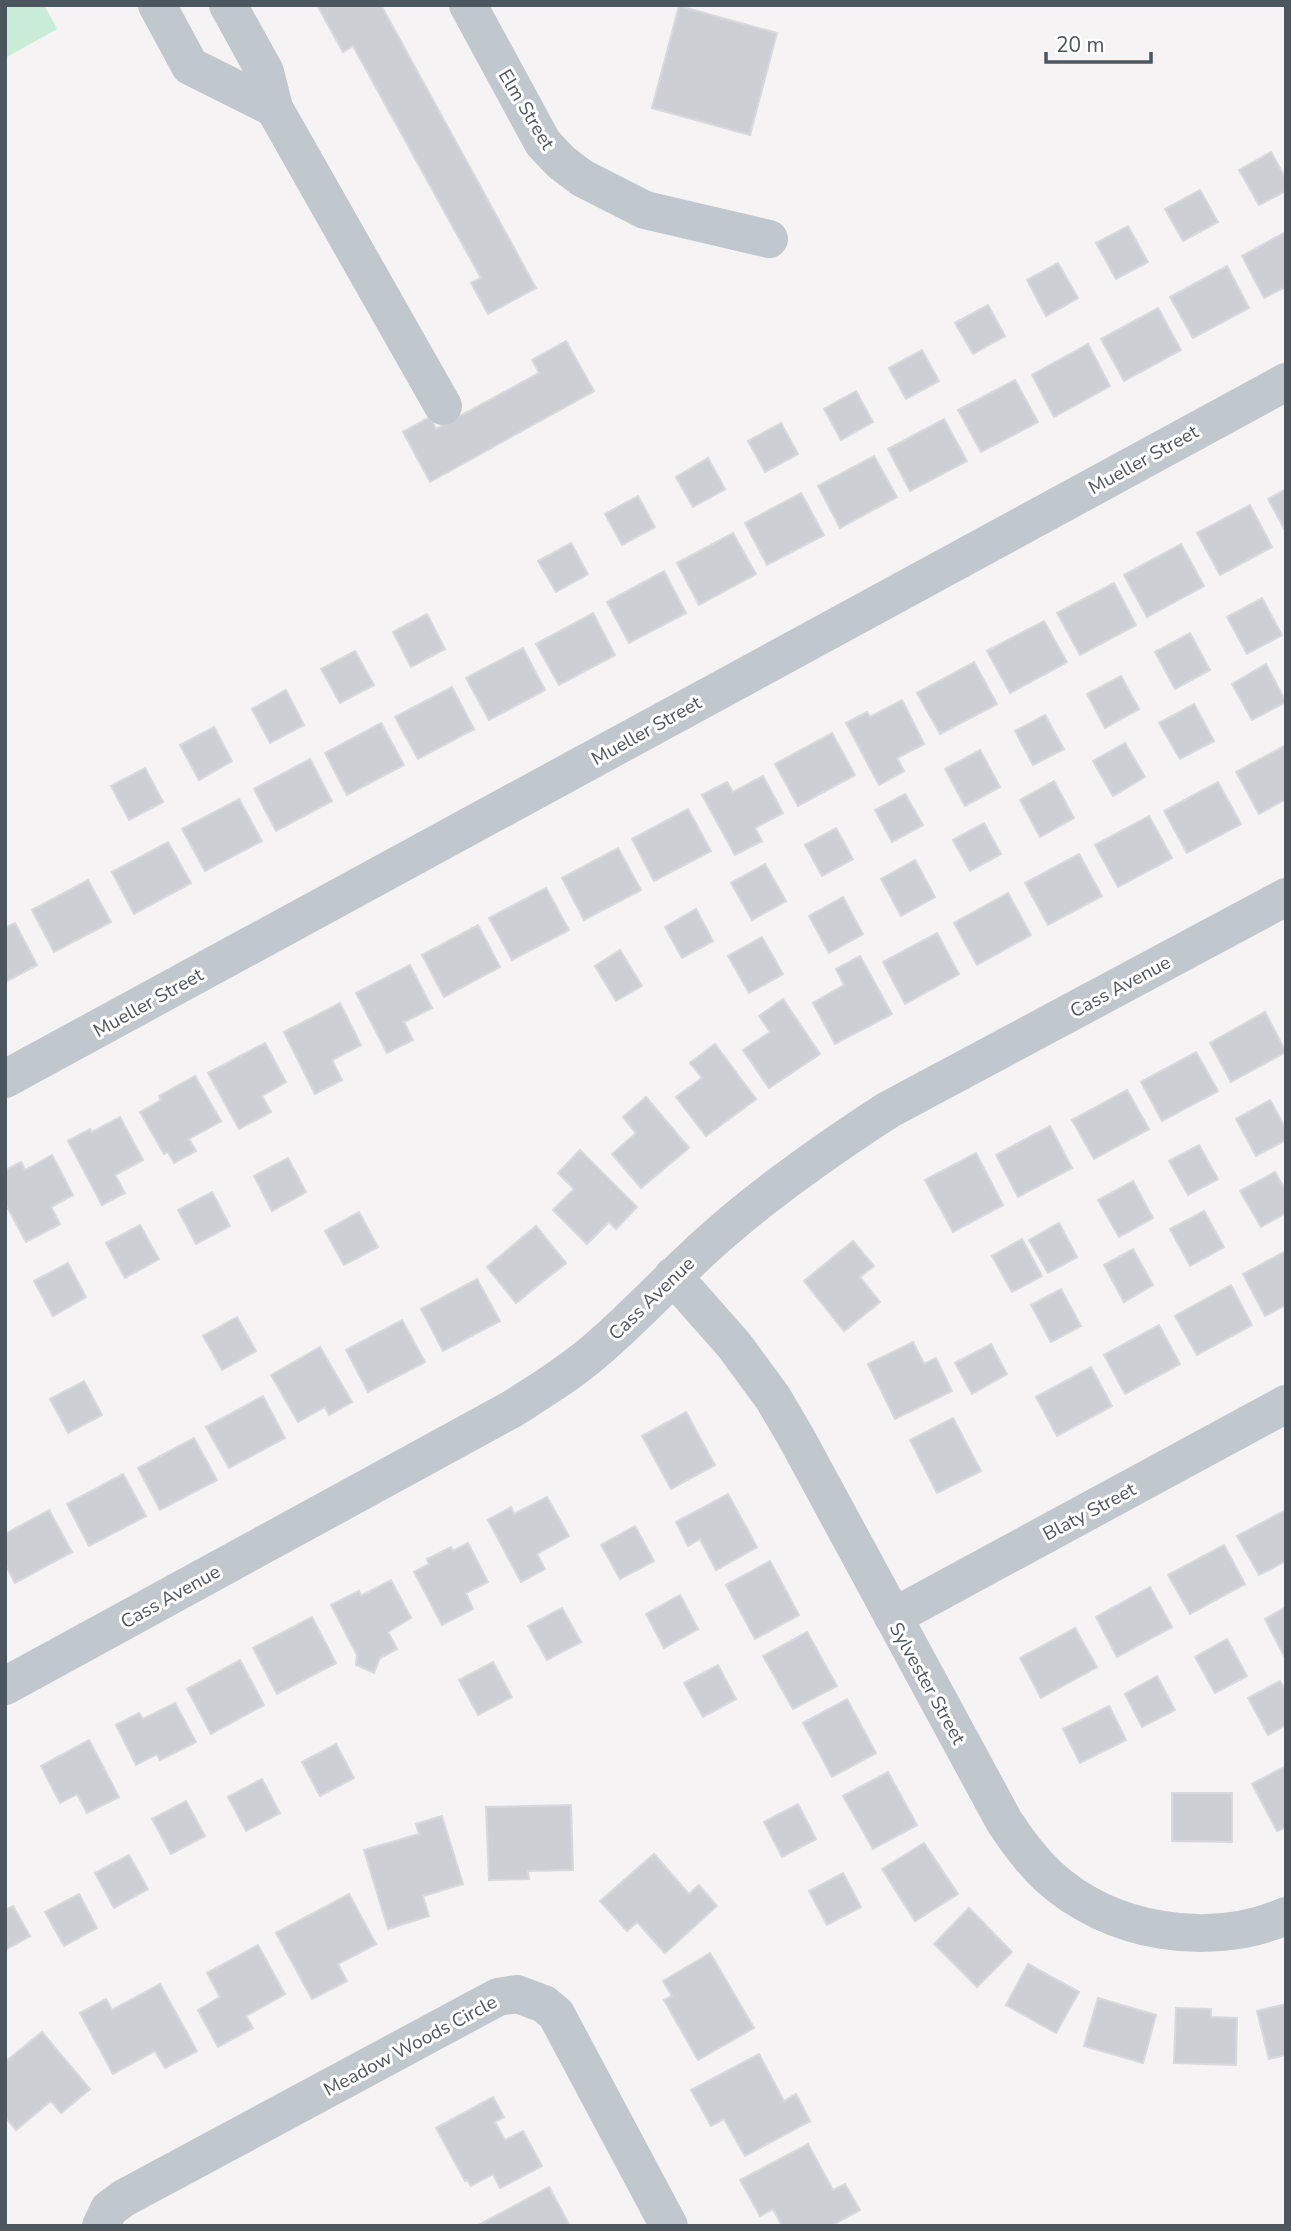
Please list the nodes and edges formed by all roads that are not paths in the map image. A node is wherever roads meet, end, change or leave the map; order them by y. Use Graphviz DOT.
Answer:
graph roads {
  1 [pos="157,5"];
  2 [pos="228,5"];
  3 [pos="467,5"];
  4 [pos="274,108"];
  5 [pos="769,239"];
  6 [pos="1286,382"];
  7 [pos="443,406"];
  8 [pos="1286,897"];
  9 [pos="5,1079"];
  10 [pos="673,1276"];
  11 [pos="1286,1405"];
  12 [pos="893,1617"];
  13 [pos="5,1686"];
  14 [pos="1286,1916"];
  15 [pos="102,2226"];
  16 [pos="669,2226"];
  1 -- 4 [label="street"];
  2 -- 4 [label="street"];
  3 -- 5 [label="street, Elm Street"];
  4 -- 7 [label="street"];
  6 -- 9 [label="street, Mueller Street"];
  8 -- 10 [label="street, Cass Avenue"];
  10 -- 12 [label="street, Sylvester Street"];
  10 -- 13 [label="street, Cass Avenue"];
  11 -- 12 [label="street, Blaty Street"];
  12 -- 14 [label="street, Sylvester Street"];
  15 -- 16 [label="street, Meadow Woods Circle"];
}
